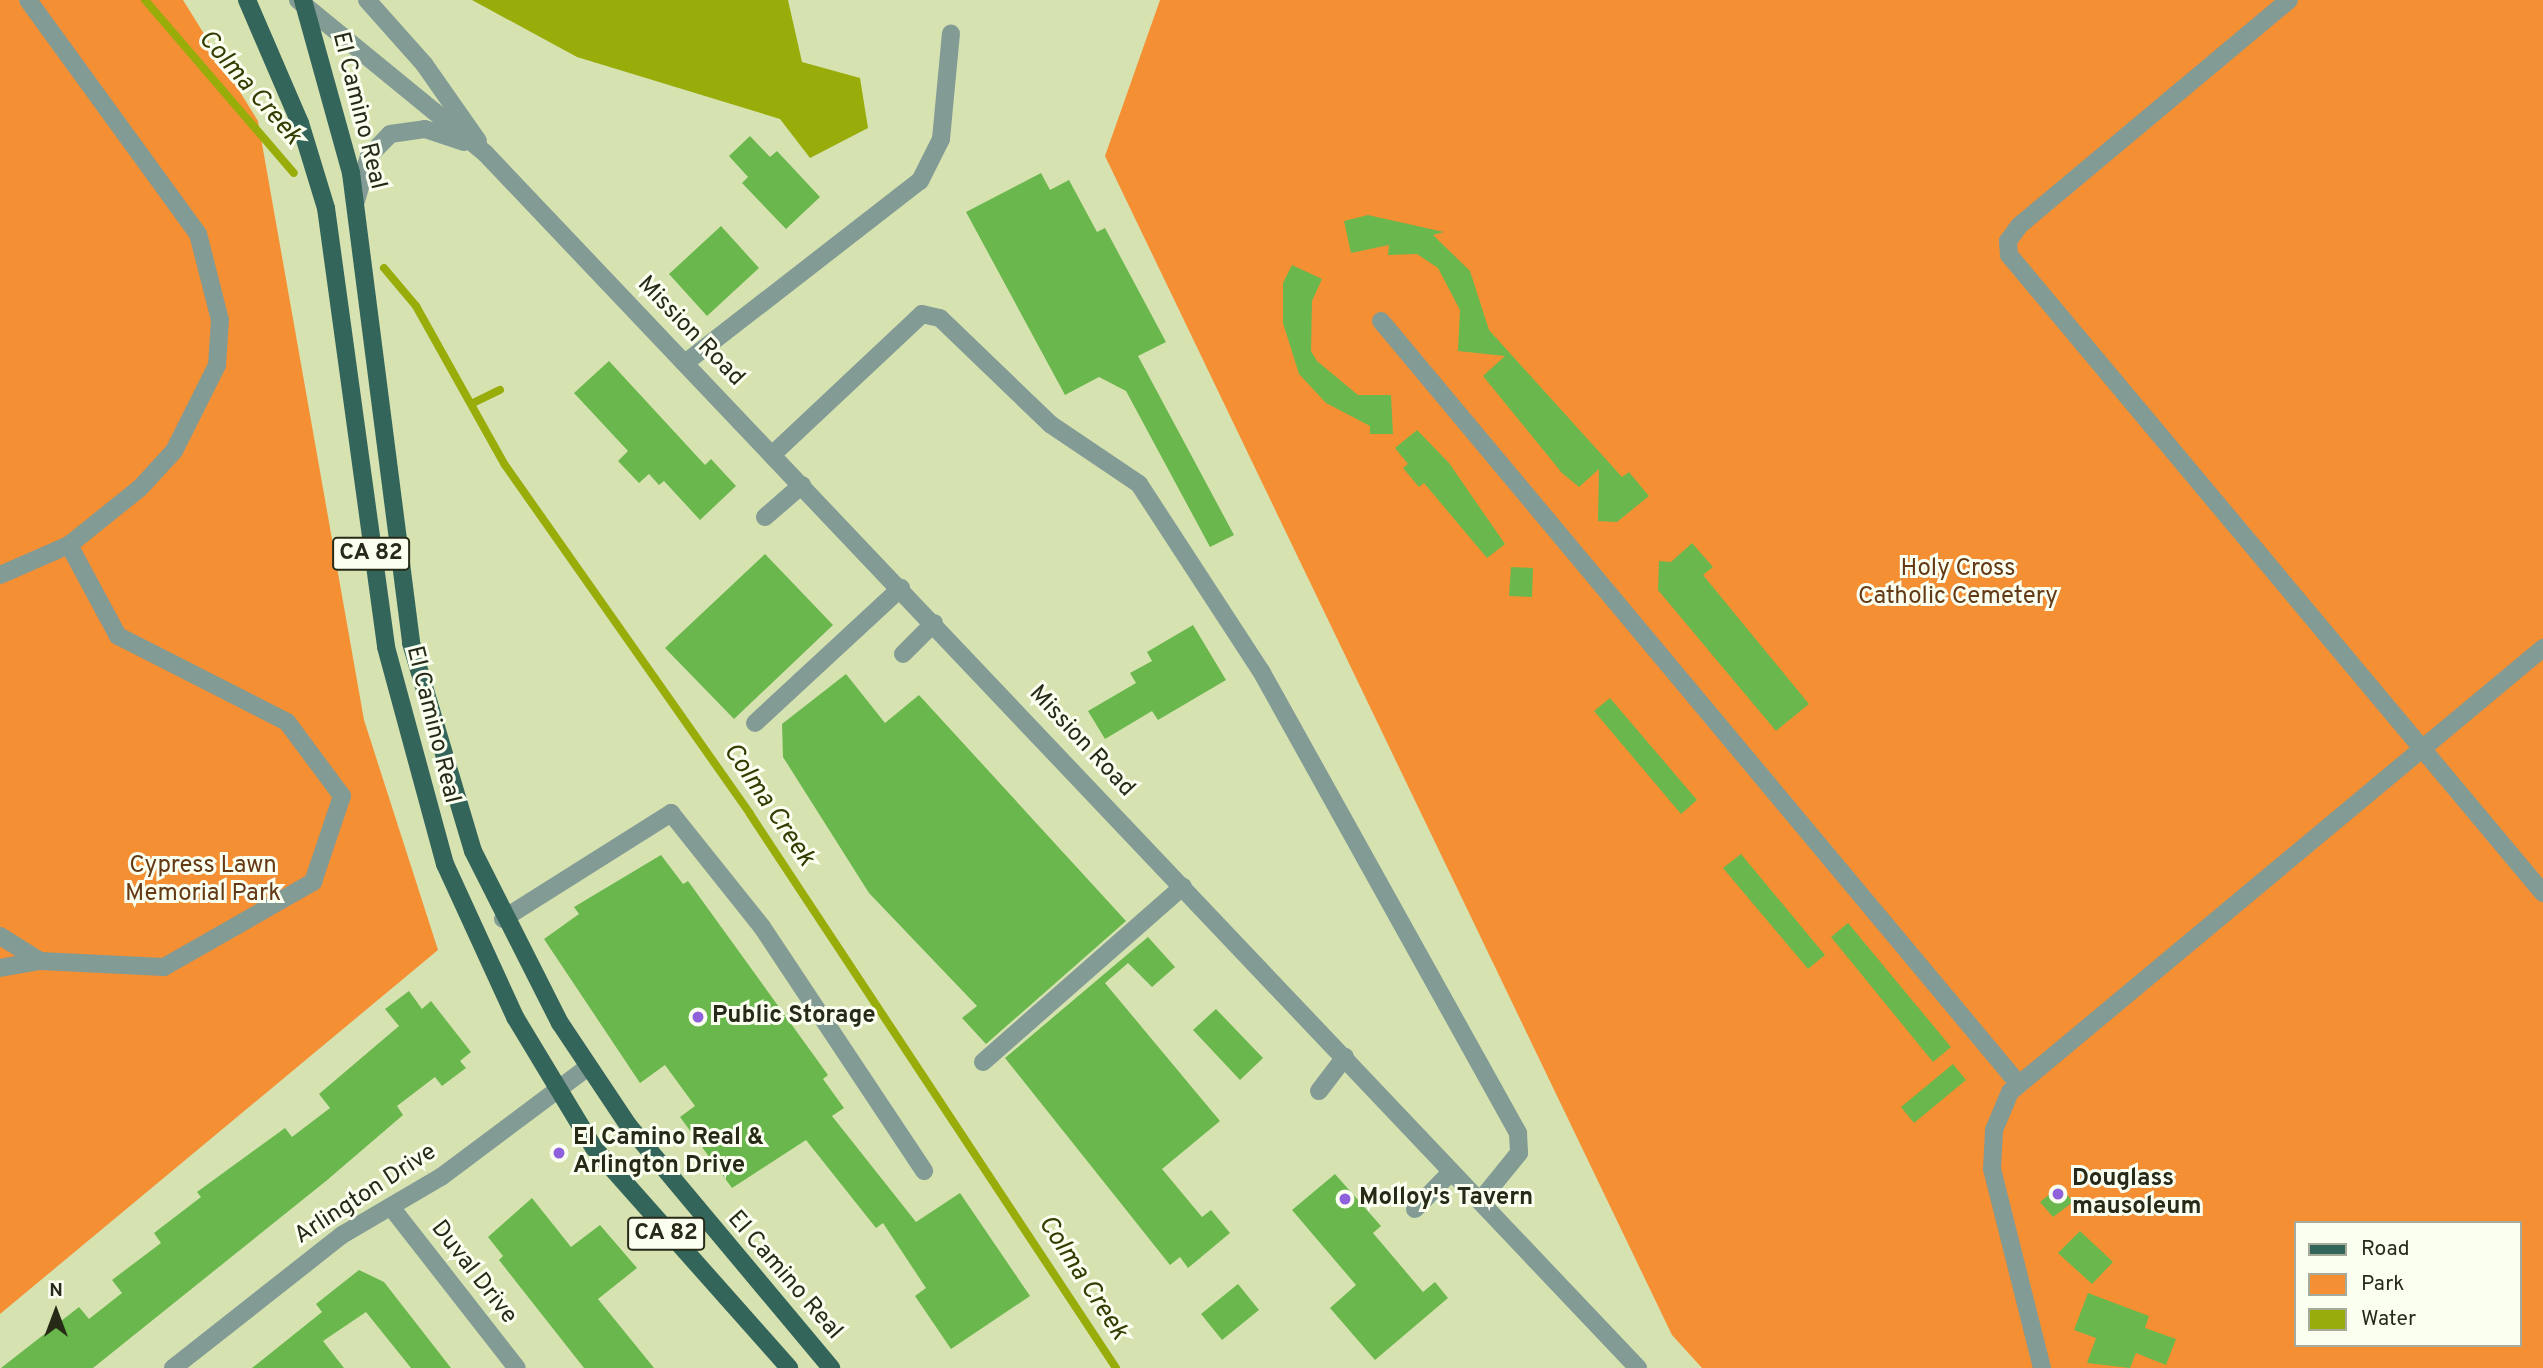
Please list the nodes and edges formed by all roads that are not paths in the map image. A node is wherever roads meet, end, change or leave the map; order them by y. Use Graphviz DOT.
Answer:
graph roads {
  1 [pos="28,0"];
  2 [pos="247,0"];
  3 [pos="367,0"];
  4 [pos="2289,0"];
  5 [pos="302,2"];
  6 [pos="951,33"];
  7 [pos="485,153"];
  8 [pos="356,202"];
  9 [pos="1381,321"];
  10 [pos="685,363"];
  11 [pos="773,454"];
  12 [pos="802,485"];
  13 [pos="765,517"];
  14 [pos="69,545"];
  15 [pos="0,575"];
  16 [pos="901,588"];
  17 [pos="934,623"];
  18 [pos="2543,648"];
  19 [pos="903,654"];
  20 [pos="755,723"];
  21 [pos="2422,749"];
  22 [pos="1183,886"];
  23 [pos="2543,893"];
  24 [pos="503,919"];
  25 [pos="0,936"];
  26 [pos="40,961"];
  27 [pos="0,968"];
  28 [pos="1345,1056"];
  29 [pos="983,1062"];
  30 [pos="587,1066"];
  31 [pos="2018,1083"];
  32 [pos="556,1090"];
  33 [pos="1319,1091"];
  34 [pos="924,1171"];
  35 [pos="1451,1172"];
  36 [pos="1480,1201"];
  37 [pos="391,1208"];
  38 [pos="1415,1209"];
  39 [pos="173,1368"];
  40 [pos="517,1368"];
  41 [pos="789,1368"];
  42 [pos="831,1368"];
  43 [pos="1638,1368"];
  44 [pos="2042,1368"];
  1 -- 14 [label="street"];
  2 -- 32 [label="main road, El Camino Real / CA 82"];
  3 -- 7 [label="street, Mission Road"];
  4 -- 21 [label="street"];
  5 -- 7 [label="street, Mission Road"];
  5 -- 8 [label="main road, El Camino Real / CA 82"];
  6 -- 10 [label="street"];
  7 -- 8 [label="street, Mission Road"];
  7 -- 10 [label="street, Mission Road"];
  8 -- 24 [label="main road, El Camino Real / CA 82"];
  9 -- 31 [label="street"];
  10 -- 11 [label="street, Mission Road"];
  11 -- 12 [label="street, Mission Road"];
  11 -- 36 [label="street"];
  12 -- 13 [label="street"];
  12 -- 16 [label="street, Mission Road"];
  14 -- 15 [label="street"];
  14 -- 26 [label="street"];
  16 -- 17 [label="street, Mission Road"];
  16 -- 20 [label="street"];
  17 -- 19 [label="street"];
  17 -- 22 [label="street, Mission Road"];
  18 -- 21 [label="street"];
  21 -- 23 [label="street"];
  21 -- 31 [label="street"];
  22 -- 28 [label="street, Mission Road"];
  22 -- 29 [label="street"];
  24 -- 30 [label="main road, El Camino Real / CA 82"];
  24 -- 34 [label="street"];
  25 -- 26 [label="street"];
  26 -- 27 [label="street"];
  28 -- 33 [label="street"];
  28 -- 35 [label="street, Mission Road"];
  30 -- 32 [label="street, Arlington Drive"];
  30 -- 42 [label="main road, El Camino Real / CA 82"];
  31 -- 44 [label="street"];
  32 -- 37 [label="street, Arlington Drive"];
  32 -- 41 [label="main road, El Camino Real / CA 82"];
  35 -- 36 [label="street, Mission Road"];
  35 -- 38 [label="street"];
  36 -- 43 [label="street, Mission Road"];
  37 -- 39 [label="street, Arlington Drive"];
  37 -- 40 [label="street, Duval Drive"];
}
